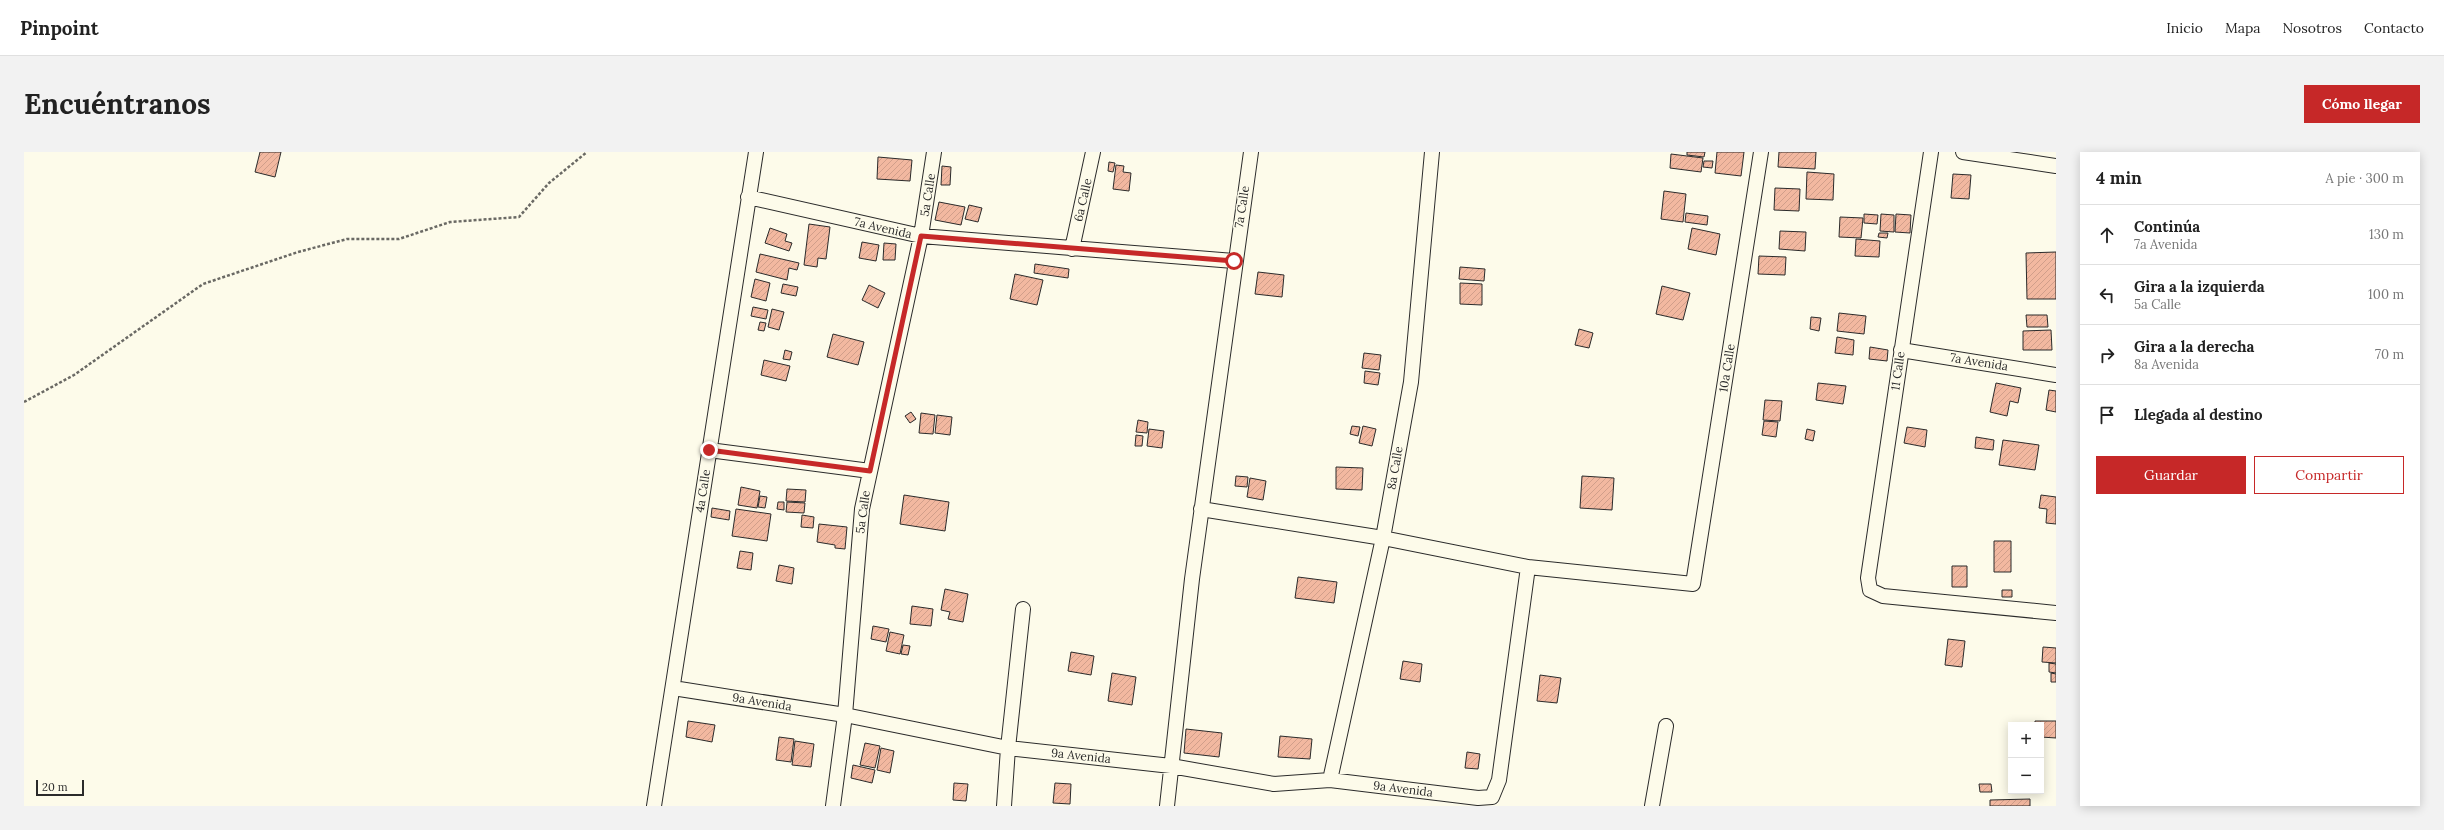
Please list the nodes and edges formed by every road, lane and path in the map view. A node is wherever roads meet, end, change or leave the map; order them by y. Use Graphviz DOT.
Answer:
graph roads {
  1 [pos="587,152"];
  2 [pos="756,152"];
  3 [pos="934,152"];
  4 [pos="1093,152"];
  5 [pos="1251,152"];
  6 [pos="1432,152"];
  7 [pos="1761,152"];
  8 [pos="1931,152"];
  9 [pos="1962,152"];
  10 [pos="2056,166"];
  11 [pos="748,197"];
  12 [pos="921,236"];
  13 [pos="1072,249"];
  14 [pos="1234,261"];
  15 [pos="1901,350"];
  16 [pos="2056,375"];
  17 [pos="24,402"];
  18 [pos="709,450"];
  19 [pos="870,471"];
  20 [pos="1201,509"];
  21 [pos="1383,538"];
  22 [pos="1528,567"];
  23 [pos="1023,610"];
  24 [pos="2056,613"];
  25 [pos="673,688"];
  26 [pos="845,715"];
  27 [pos="1666,726"];
  28 [pos="1008,748"];
  29 [pos="1171,766"];
  30 [pos="1330,780"];
  31 [pos="654,806"];
  32 [pos="833,806"];
  33 [pos="1004,806"];
  34 [pos="1167,806"];
  35 [pos="1652,806"];
  1 -- 17 [label="path"];
  2 -- 11 [label="street, 4a Calle"];
  3 -- 12 [label="street, 5a Calle"];
  4 -- 13 [label="street, 6a Calle"];
  5 -- 14 [label="street, 7a Calle"];
  6 -- 21 [label="street, 8a Calle"];
  7 -- 22 [label="street, 10a Calle"];
  8 -- 15 [label="street, 11 Calle"];
  9 -- 10 [label="street"];
  11 -- 12 [label="street, 7a Avenida"];
  11 -- 18 [label="street, 4a Calle"];
  12 -- 13 [label="street, 7a Avenida"];
  12 -- 19 [label="street, 5a Calle"];
  13 -- 14 [label="street, 7a Avenida"];
  14 -- 20 [label="street, 7a Calle"];
  15 -- 16 [label="street, 7a Avenida"];
  15 -- 24 [label="street, 11 Calle"];
  18 -- 19 [label="street"];
  18 -- 25 [label="street, 4a Calle"];
  19 -- 26 [label="street, 5a Calle"];
  20 -- 21 [label="street"];
  20 -- 29 [label="street, 7a Calle"];
  21 -- 22 [label="street"];
  21 -- 30 [label="street, 8a Calle"];
  22 -- 30 [label="street, 9a Avenida"];
  23 -- 28 [label="street"];
  25 -- 26 [label="street, 9a Avenida"];
  25 -- 31 [label="street, 4a Calle"];
  26 -- 28 [label="street, 9a Avenida"];
  26 -- 32 [label="street, 5a Calle"];
  27 -- 35 [label="street"];
  28 -- 29 [label="street, 9a Avenida"];
  28 -- 33 [label="street"];
  29 -- 30 [label="street, 9a Avenida"];
  29 -- 34 [label="street, 7a Calle"];
}
